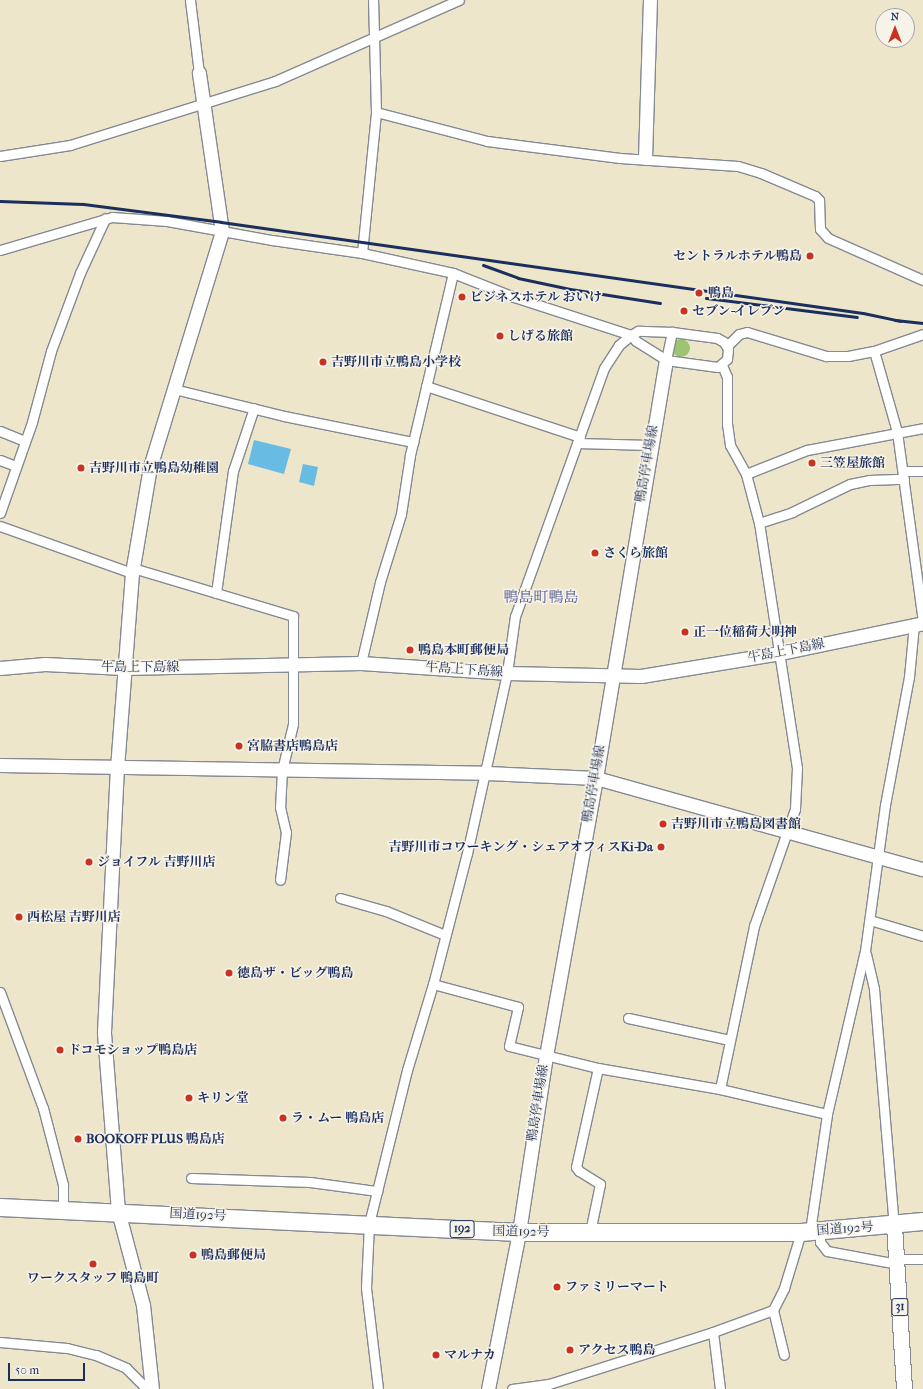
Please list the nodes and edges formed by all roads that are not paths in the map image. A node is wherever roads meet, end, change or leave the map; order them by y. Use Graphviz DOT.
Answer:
graph roads {
  1 [pos="190,0"];
  2 [pos="373,0"];
  3 [pos="459,0"];
  4 [pos="650,0"];
  5 [pos="372,38"];
  6 [pos="199,72"];
  7 [pos="204,102"];
  8 [pos="376,112"];
  9 [pos="0,156"];
  10 [pos="645,158"];
  11 [pos="105,219"];
  12 [pos="222,230"];
  13 [pos="0,250"];
  14 [pos="362,253"];
  15 [pos="453,273"];
  16 [pos="923,280"];
  17 [pos="672,332"];
  18 [pos="923,334"];
  19 [pos="631,335"];
  20 [pos="727,346"];
  21 [pos="874,351"];
  22 [pos="666,360"];
  23 [pos="722,365"];
  24 [pos="426,386"];
  25 [pos="174,389"];
  26 [pos="254,408"];
  27 [pos="923,428"];
  28 [pos="0,432"];
  29 [pos="898,432"];
  30 [pos="579,440"];
  31 [pos="25,441"];
  32 [pos="413,442"];
  33 [pos="650,445"];
  34 [pos="0,460"];
  35 [pos="16,466"];
  36 [pos="923,471"];
  37 [pos="746,474"];
  38 [pos="903,475"];
  39 [pos="0,513"];
  40 [pos="759,523"];
  41 [pos="0,526"];
  42 [pos="132,571"];
  43 [pos="216,593"];
  44 [pos="920,623"];
  45 [pos="780,654"];
  46 [pos="361,663"];
  47 [pos="294,665"];
  48 [pos="0,668"];
  49 [pos="123,668"];
  50 [pos="507,673"];
  51 [pos="611,676"];
  52 [pos="0,765"];
  53 [pos="117,768"];
  54 [pos="282,770"];
  55 [pos="486,773"];
  56 [pos="596,778"];
  57 [pos="787,831"];
  58 [pos="878,858"];
  59 [pos="923,869"];
  60 [pos="280,880"];
  61 [pos="340,898"];
  62 [pos="870,920"];
  63 [pos="445,935"];
  64 [pos="923,936"];
  65 [pos="866,951"];
  66 [pos="433,984"];
  67 [pos="0,992"];
  68 [pos="628,1018"];
  69 [pos="730,1040"];
  70 [pos="546,1056"];
  71 [pos="598,1068"];
  72 [pos="720,1089"];
  73 [pos="827,1114"];
  74 [pos="191,1178"];
  75 [pos="377,1191"];
  76 [pos="0,1200"];
  77 [pos="8,1207"];
  78 [pos="63,1209"];
  79 [pos="118,1211"];
  80 [pos="923,1221"];
  81 [pos="369,1224"];
  82 [pos="894,1225"];
  83 [pos="810,1231"];
  84 [pos="519,1232"];
  85 [pos="590,1232"];
  86 [pos="923,1259"];
  87 [pos="896,1262"];
  88 [pos="773,1310"];
  89 [pos="713,1332"];
  90 [pos="0,1342"];
  91 [pos="784,1355"];
  92 [pos="549,1387"];
  93 [pos="147,1389"];
  94 [pos="152,1389"];
  95 [pos="378,1389"];
  96 [pos="488,1389"];
  97 [pos="512,1389"];
  98 [pos="720,1389"];
  99 [pos="904,1389"];
  1 -- 6 [label="street"];
  2 -- 5 [label="street"];
  3 -- 5 [label="street"];
  4 -- 10 [label="street"];
  5 -- 7 [label="street"];
  5 -- 8 [label="street"];
  6 -- 7 [label="street"];
  7 -- 9 [label="street"];
  7 -- 12 [label="street"];
  8 -- 10 [label="street"];
  8 -- 14 [label="street"];
  10 -- 16 [label="street"];
  11 -- 12 [label="street"];
  11 -- 13 [label="street"];
  11 -- 31 [label="street"];
  12 -- 14 [label="street"];
  12 -- 25 [label="street"];
  14 -- 15 [label="street"];
  15 -- 19 [label="street"];
  15 -- 24 [label="street"];
  17 -- 19 [label="street"];
  17 -- 20 [label="street"];
  17 -- 22 [label="street"];
  18 -- 21 [label="street"];
  19 -- 22 [label="street"];
  19 -- 30 [label="street"];
  20 -- 21 [label="street"];
  20 -- 23 [label="street"];
  21 -- 29 [label="street"];
  22 -- 23 [label="street"];
  22 -- 33 [label="street, 鴨島停車場線"];
  23 -- 37 [label="street"];
  24 -- 30 [label="street"];
  24 -- 32 [label="street"];
  25 -- 26 [label="street"];
  25 -- 42 [label="street"];
  26 -- 32 [label="street"];
  26 -- 43 [label="street"];
  27 -- 29 [label="street"];
  28 -- 31 [label="street"];
  29 -- 37 [label="street"];
  29 -- 38 [label="street"];
  30 -- 33 [label="street"];
  30 -- 50 [label="street"];
  31 -- 35 [label="street"];
  32 -- 46 [label="street"];
  33 -- 51 [label="street, 鴨島停車場線"];
  34 -- 35 [label="street"];
  35 -- 39 [label="street"];
  36 -- 38 [label="street"];
  37 -- 40 [label="street"];
  38 -- 40 [label="street"];
  38 -- 44 [label="street"];
  40 -- 45 [label="street"];
  41 -- 42 [label="street"];
  42 -- 43 [label="street"];
  42 -- 49 [label="street"];
  43 -- 47 [label="street"];
  44 -- 45 [label="street, 牛島上下島線"];
  44 -- 58 [label="street"];
  45 -- 51 [label="street, 牛島上下島線"];
  45 -- 57 [label="street"];
  46 -- 47 [label="street, 牛島上下島線"];
  46 -- 50 [label="street, 牛島上下島線"];
  47 -- 49 [label="street, 牛島上下島線"];
  47 -- 54 [label="street"];
  48 -- 49 [label="street, 牛島上下島線"];
  49 -- 53 [label="street"];
  50 -- 51 [label="street, 牛島上下島線"];
  50 -- 55 [label="street"];
  51 -- 56 [label="street, 鴨島停車場線"];
  52 -- 53 [label="street"];
  53 -- 54 [label="street"];
  53 -- 79 [label="street"];
  54 -- 55 [label="street"];
  54 -- 60 [label="street"];
  55 -- 56 [label="street"];
  55 -- 63 [label="street"];
  56 -- 57 [label="street"];
  56 -- 70 [label="street, 鴨島停車場線"];
  57 -- 58 [label="street"];
  57 -- 69 [label="street"];
  58 -- 59 [label="street"];
  58 -- 62 [label="street"];
  61 -- 63 [label="street"];
  62 -- 64 [label="street"];
  62 -- 65 [label="street"];
  63 -- 66 [label="street"];
  65 -- 73 [label="street"];
  65 -- 82 [label="street"];
  66 -- 70 [label="street"];
  66 -- 75 [label="street"];
  67 -- 78 [label="street"];
  68 -- 69 [label="street"];
  69 -- 72 [label="street"];
  70 -- 71 [label="street"];
  70 -- 84 [label="street, 鴨島停車場線"];
  71 -- 72 [label="street"];
  71 -- 85 [label="street"];
  72 -- 73 [label="street"];
  73 -- 83 [label="street"];
  74 -- 75 [label="street"];
  75 -- 81 [label="street"];
  76 -- 77 [label="street"];
  77 -- 78 [label="highway, 国道192号 / 192"];
  78 -- 79 [label="highway, 国道192号 / 192"];
  79 -- 81 [label="highway, 国道192号 / 192"];
  79 -- 94 [label="street"];
  80 -- 82 [label="highway, 国道192号 / 192"];
  81 -- 84 [label="highway, 国道192号 / 192"];
  81 -- 95 [label="street"];
  82 -- 83 [label="highway, 国道192号 / 192"];
  82 -- 87 [label="main road, 31"];
  83 -- 85 [label="highway, 国道192号 / 192"];
  83 -- 87 [label="street"];
  83 -- 88 [label="street"];
  84 -- 85 [label="highway, 国道192号 / 192"];
  84 -- 96 [label="street, 鴨島停車場線"];
  86 -- 87 [label="street"];
  87 -- 99 [label="main road, 31"];
  88 -- 89 [label="street"];
  88 -- 91 [label="street"];
  89 -- 92 [label="street"];
  89 -- 98 [label="street"];
  90 -- 93 [label="street"];
  92 -- 97 [label="street"];
}
